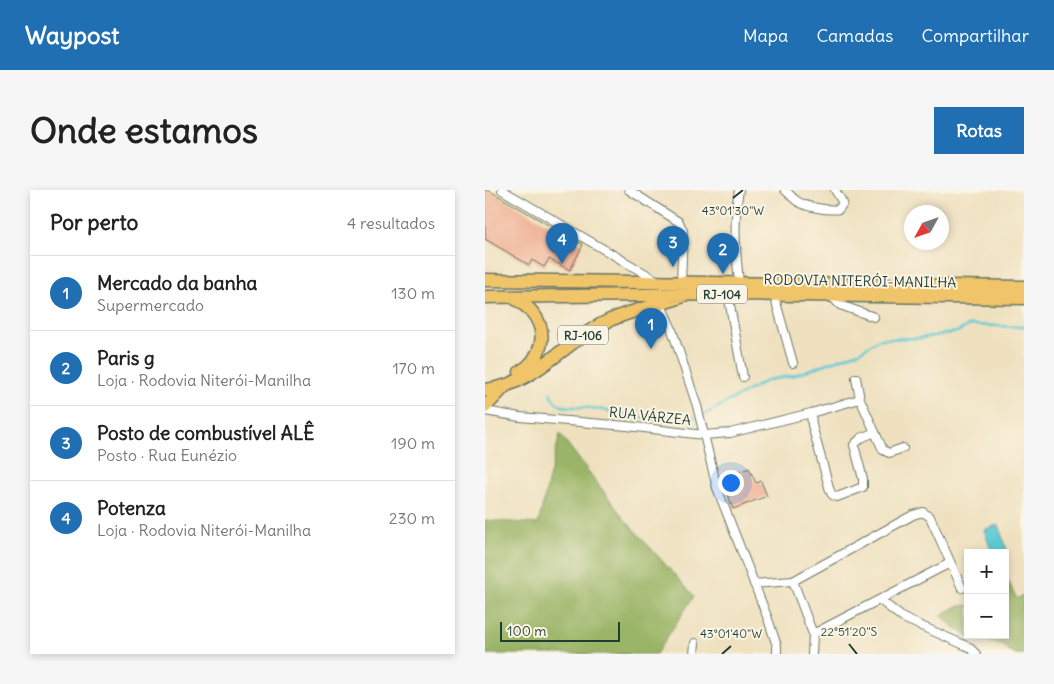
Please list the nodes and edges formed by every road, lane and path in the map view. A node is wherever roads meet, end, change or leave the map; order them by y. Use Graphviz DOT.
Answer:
graph roads {
  1 [pos="502,190"];
  2 [pos="629,190"];
  3 [pos="739,190"];
  4 [pos="785,190"];
  5 [pos="835,190"];
  6 [pos="485,280"];
  7 [pos="660,282"];
  8 [pos="681,283"];
  9 [pos="739,283"];
  10 [pos="1024,287"];
  11 [pos="689,294"];
  12 [pos="728,294"];
  13 [pos="774,295"];
  14 [pos="830,295"];
  15 [pos="485,297"];
  16 [pos="513,297"];
  17 [pos="1024,298"];
  18 [pos="661,305"];
  19 [pos="874,317"];
  20 [pos="793,363"];
  21 [pos="743,377"];
  22 [pos="856,378"];
  23 [pos="485,385"];
  24 [pos="504,387"];
  25 [pos="485,390"];
  26 [pos="860,399"];
  27 [pos="485,407"];
  28 [pos="485,411"];
  29 [pos="811,413"];
  30 [pos="875,432"];
  31 [pos="704,435"];
  32 [pos="903,448"];
  33 [pos="950,563"];
  34 [pos="793,581"];
  35 [pos="754,584"];
  36 [pos="962,588"];
  37 [pos="880,600"];
  38 [pos="813,634"];
  39 [pos="695,643"];
  40 [pos="694,654"];
  41 [pos="777,654"];
  42 [pos="812,654"];
  43 [pos="976,654"];
  1 -- 7 [label="street"];
  2 -- 8 [label="street"];
  3 -- 9 [label="street"];
  4 -- 5 [label="street"];
  6 -- 7 [label="highway, RODOVIA NITERÓI-MANILHA / RJ-104"];
  7 -- 8 [label="highway, RODOVIA NITERÓI-MANILHA / RJ-104"];
  8 -- 9 [label="highway, RODOVIA NITERÓI-MANILHA / RJ-104"];
  9 -- 10 [label="highway, RODOVIA NITERÓI-MANILHA / RJ-104"];
  11 -- 12 [label="highway, RODOVIA NITERÓI-MANILHA / RJ-104"];
  11 -- 16 [label="highway, RODOVIA NITERÓI-MANILHA / RJ-104"];
  11 -- 18 [label="highway, RJ-106"];
  12 -- 13 [label="highway, RODOVIA NITERÓI-MANILHA / RJ-104"];
  12 -- 21 [label="street"];
  13 -- 14 [label="highway, RODOVIA NITERÓI-MANILHA / RJ-104"];
  13 -- 20 [label="street"];
  14 -- 17 [label="highway, RODOVIA NITERÓI-MANILHA / RJ-104"];
  14 -- 19 [label="street"];
  15 -- 16 [label="highway, RODOVIA NITERÓI-MANILHA / RJ-104"];
  16 -- 23 [label="highway, RJ-106"];
  18 -- 24 [label="highway, RJ-106"];
  18 -- 31 [label="street"];
  22 -- 26 [label="street"];
  24 -- 25 [label="highway, RJ-106"];
  24 -- 27 [label="highway"];
  26 -- 29 [label="street, RUA VÁRZEA"];
  26 -- 30 [label="street"];
  28 -- 31 [label="street, RUA VÁRZEA"];
  29 -- 30 [label="street"];
  29 -- 31 [label="street, RUA VÁRZEA"];
  30 -- 32 [label="street"];
  31 -- 35 [label="street"];
  33 -- 34 [label="street"];
  33 -- 36 [label="street"];
  33 -- 37 [label="street"];
  34 -- 35 [label="street"];
  34 -- 38 [label="street"];
  35 -- 41 [label="street"];
  37 -- 38 [label="street"];
  37 -- 43 [label="street"];
  38 -- 42 [label="street"];
  39 -- 40 [label="street"];
}
